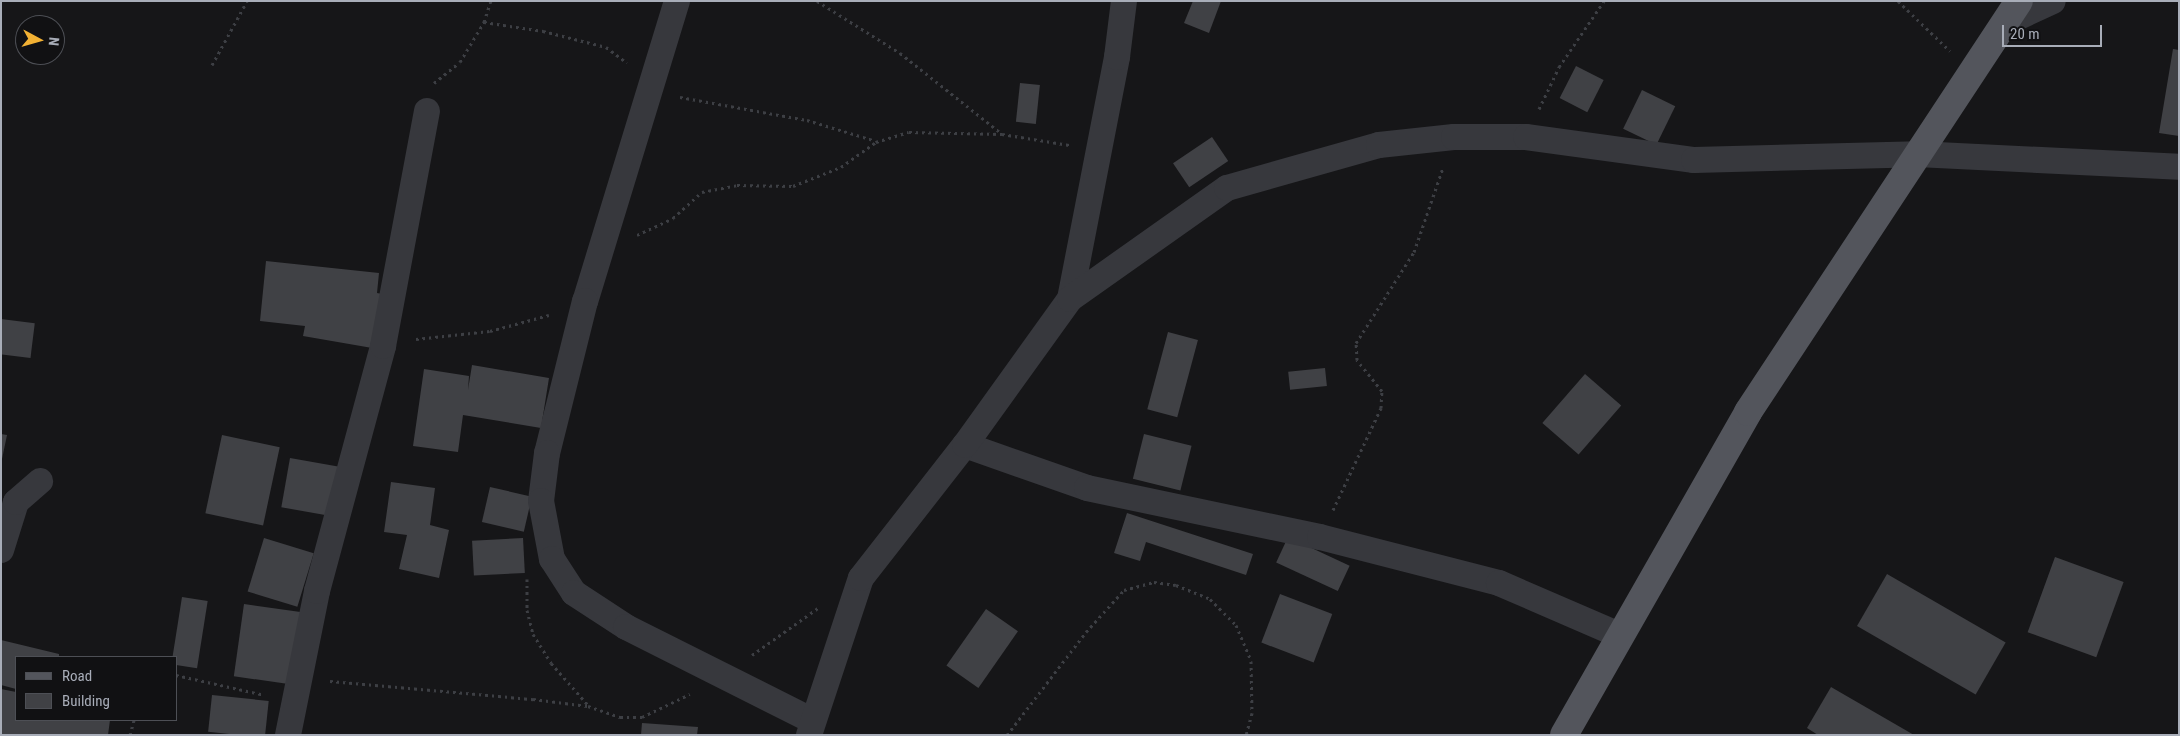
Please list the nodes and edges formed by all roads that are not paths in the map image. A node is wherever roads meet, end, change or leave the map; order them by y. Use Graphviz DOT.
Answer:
graph roads {
  1 [pos="677,1"];
  2 [pos="1124,1"];
  3 [pos="2053,1"];
  4 [pos="2015,11"];
  5 [pos="427,110"];
  6 [pos="1917,154"];
  7 [pos="2179,167"];
  8 [pos="1070,299"];
  9 [pos="966,445"];
  10 [pos="40,481"];
  11 [pos="1,550"];
  12 [pos="1619,635"];
  13 [pos="811,728"];
  14 [pos="288,735"];
  15 [pos="1564,735"];
  1 -- 13 [label="street"];
  2 -- 8 [label="street"];
  3 -- 4 [label="street"];
  4 -- 6 [label="main road"];
  5 -- 14 [label="street"];
  6 -- 7 [label="street"];
  6 -- 8 [label="street"];
  6 -- 12 [label="main road"];
  8 -- 9 [label="street"];
  9 -- 12 [label="street"];
  9 -- 13 [label="street"];
  10 -- 11 [label="street"];
  12 -- 15 [label="main road"];
}
